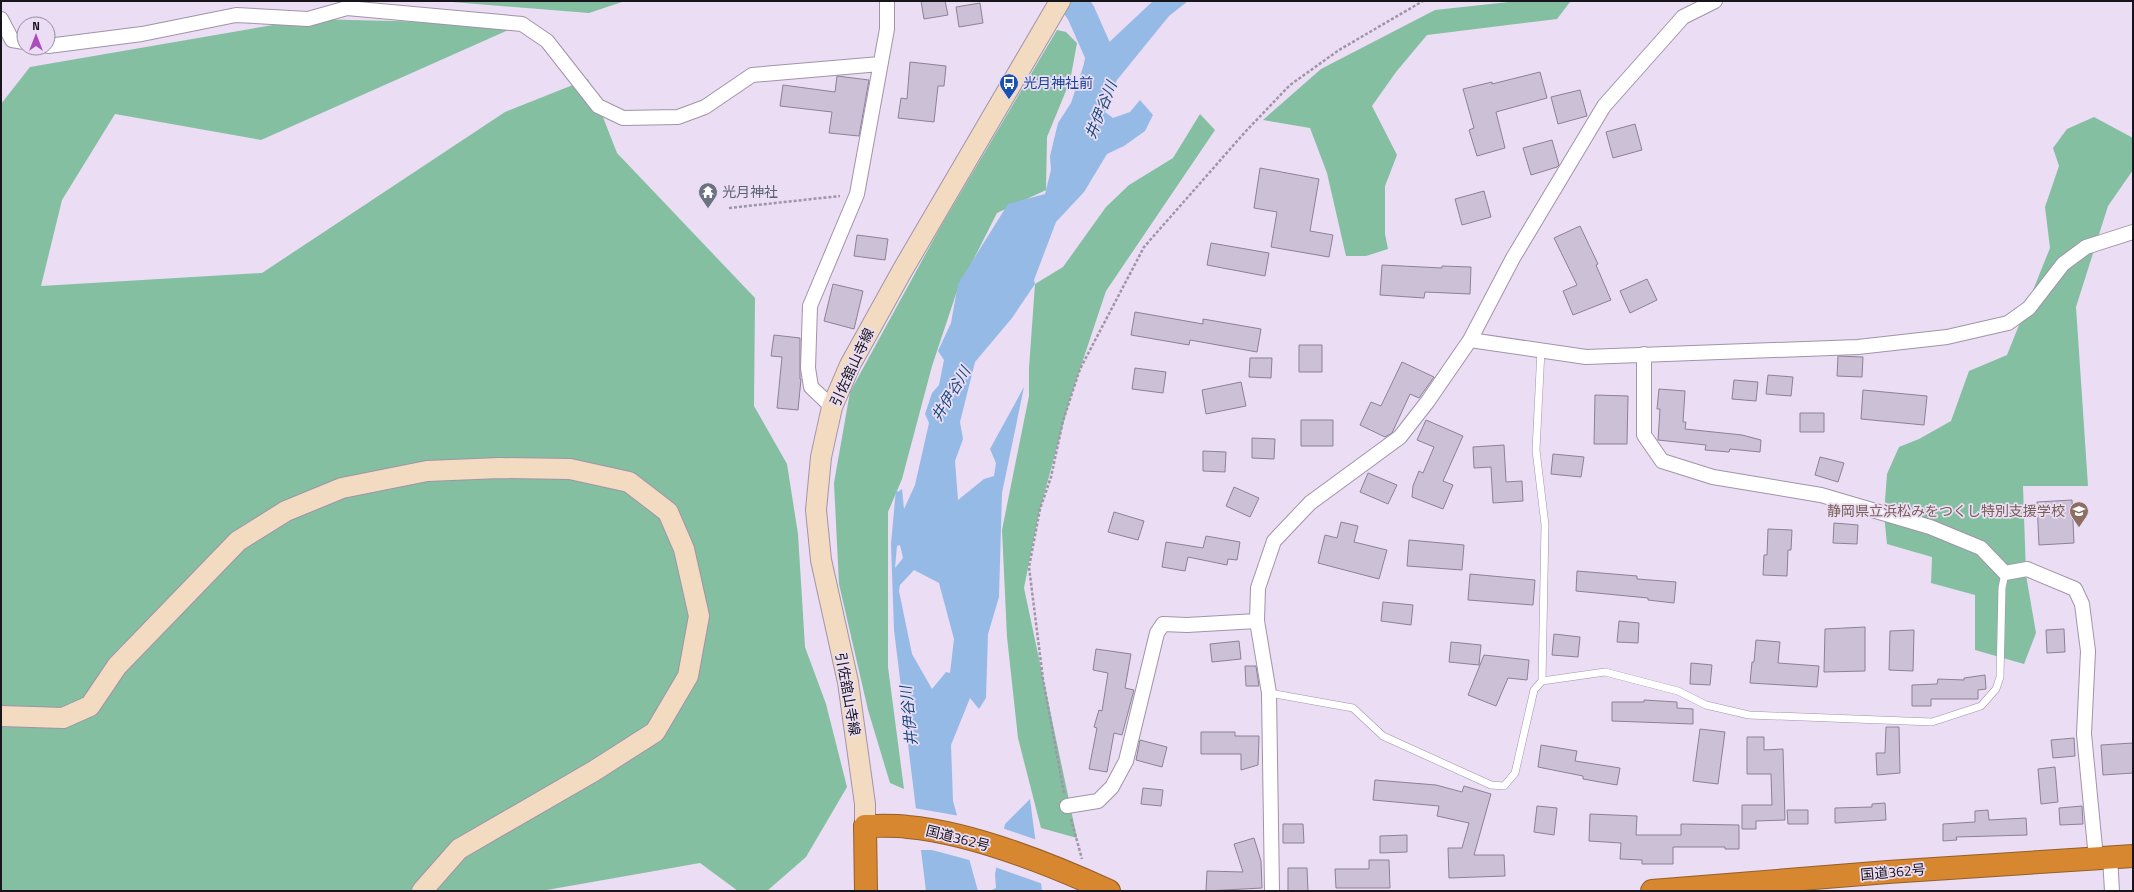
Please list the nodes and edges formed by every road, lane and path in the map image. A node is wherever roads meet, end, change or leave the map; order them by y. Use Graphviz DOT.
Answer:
graph roads {
  1 [pos="887,1"];
  2 [pos="1060,1"];
  3 [pos="1423,1"];
  4 [pos="1715,1"];
  5 [pos="1,19"];
  6 [pos="16,41"];
  7 [pos="56,45"];
  8 [pos="880,64"];
  9 [pos="857,194"];
  10 [pos="729,208"];
  11 [pos="2133,232"];
  12 [pos="1470,340"];
  13 [pos="1541,350"];
  14 [pos="1644,354"];
  15 [pos="832,407"];
  16 [pos="2005,573"];
  17 [pos="1257,621"];
  18 [pos="1542,681"];
  19 [pos="1269,693"];
  20 [pos="1,716"];
  21 [pos="1066,806"];
  22 [pos="865,826"];
  23 [pos="2133,856"];
  24 [pos="2103,858"];
  25 [pos="1074,876"];
  26 [pos="422,891"];
  27 [pos="866,891"];
  28 [pos="1109,891"];
  29 [pos="1272,891"];
  30 [pos="1664,891"];
  31 [pos="2112,891"];
  1 -- 8 [label="street"];
  2 -- 15 [label="street, 引佐舘山寺線"];
  3 -- 21 [label="path"];
  4 -- 12 [label="street"];
  5 -- 6 [label="street"];
  7 -- 8 [label="street"];
  8 -- 9 [label="street"];
  9 -- 10 [label="path"];
  9 -- 15 [label="street"];
  11 -- 14 [label="street"];
  12 -- 13 [label="street"];
  12 -- 17 [label="street"];
  13 -- 14 [label="street"];
  13 -- 18 [label="lane"];
  14 -- 16 [label="street"];
  15 -- 22 [label="street, 引佐舘山寺線"];
  16 -- 18 [label="lane"];
  16 -- 24 [label="street"];
  17 -- 19 [label="street"];
  17 -- 21 [label="street"];
  18 -- 19 [label="lane"];
  19 -- 29 [label="street"];
  20 -- 26 [label="street"];
  21 -- 25 [label="path"];
  22 -- 25 [label="highway, 国道362号"];
  22 -- 27 [label="highway"];
  23 -- 24 [label="highway, 国道362号"];
  24 -- 30 [label="highway, 国道362号"];
  24 -- 31 [label="street"];
  25 -- 28 [label="highway, 国道362号"];
}
